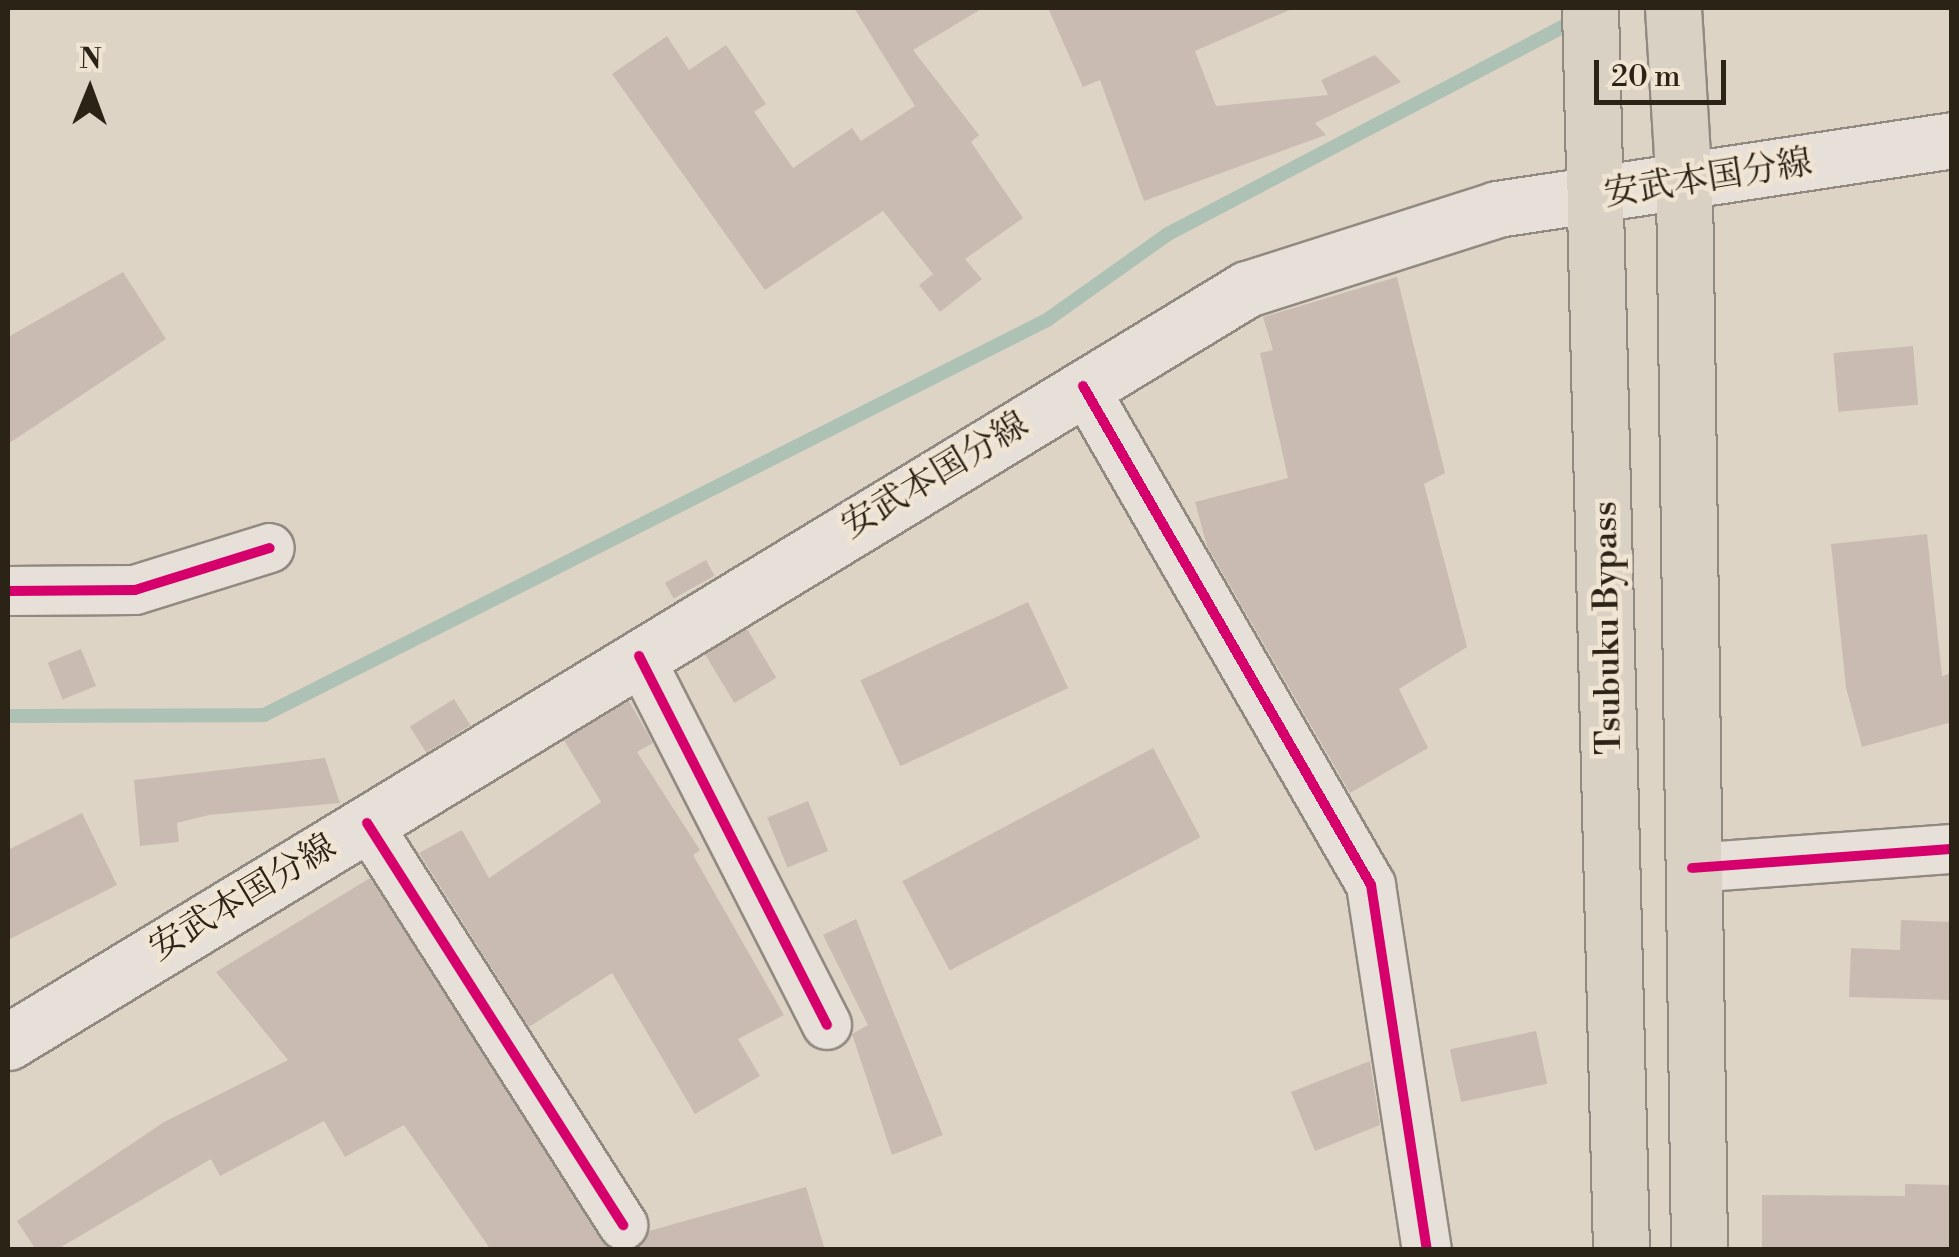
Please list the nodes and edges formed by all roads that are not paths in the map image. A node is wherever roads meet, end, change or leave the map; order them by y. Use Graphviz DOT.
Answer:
graph roads {
  1 [pos="1590,8"];
  2 [pos="1673,8"];
  3 [pos="1952,140"];
  4 [pos="1684,186"];
  5 [pos="1600,196"];
  6 [pos="1083,386"];
  7 [pos="270,548"];
  8 [pos="8,591"];
  9 [pos="639,656"];
  10 [pos="367,823"];
  11 [pos="1952,849"];
  12 [pos="1692,868"];
  13 [pos="827,1025"];
  14 [pos="8,1042"];
  15 [pos="623,1225"];
  16 [pos="1610,1242"];
  17 [pos="1427,1250"];
  18 [pos="1699,1250"];
  1 -- 5 [label="highway, Tsubuku Bypass"];
  2 -- 4 [label="highway"];
  3 -- 4 [label="main road, 安武本国分線"];
  4 -- 5 [label="main road, 安武本国分線"];
  4 -- 12 [label="highway"];
  5 -- 6 [label="main road, 安武本国分線"];
  5 -- 16 [label="highway, Tsubuku Bypass"];
  6 -- 9 [label="main road, 安武本国分線"];
  6 -- 17 [label="street"];
  7 -- 8 [label="street"];
  9 -- 10 [label="main road, 安武本国分線"];
  9 -- 13 [label="street"];
  10 -- 14 [label="main road, 安武本国分線"];
  10 -- 15 [label="street"];
  11 -- 12 [label="street"];
  12 -- 18 [label="highway"];
}
